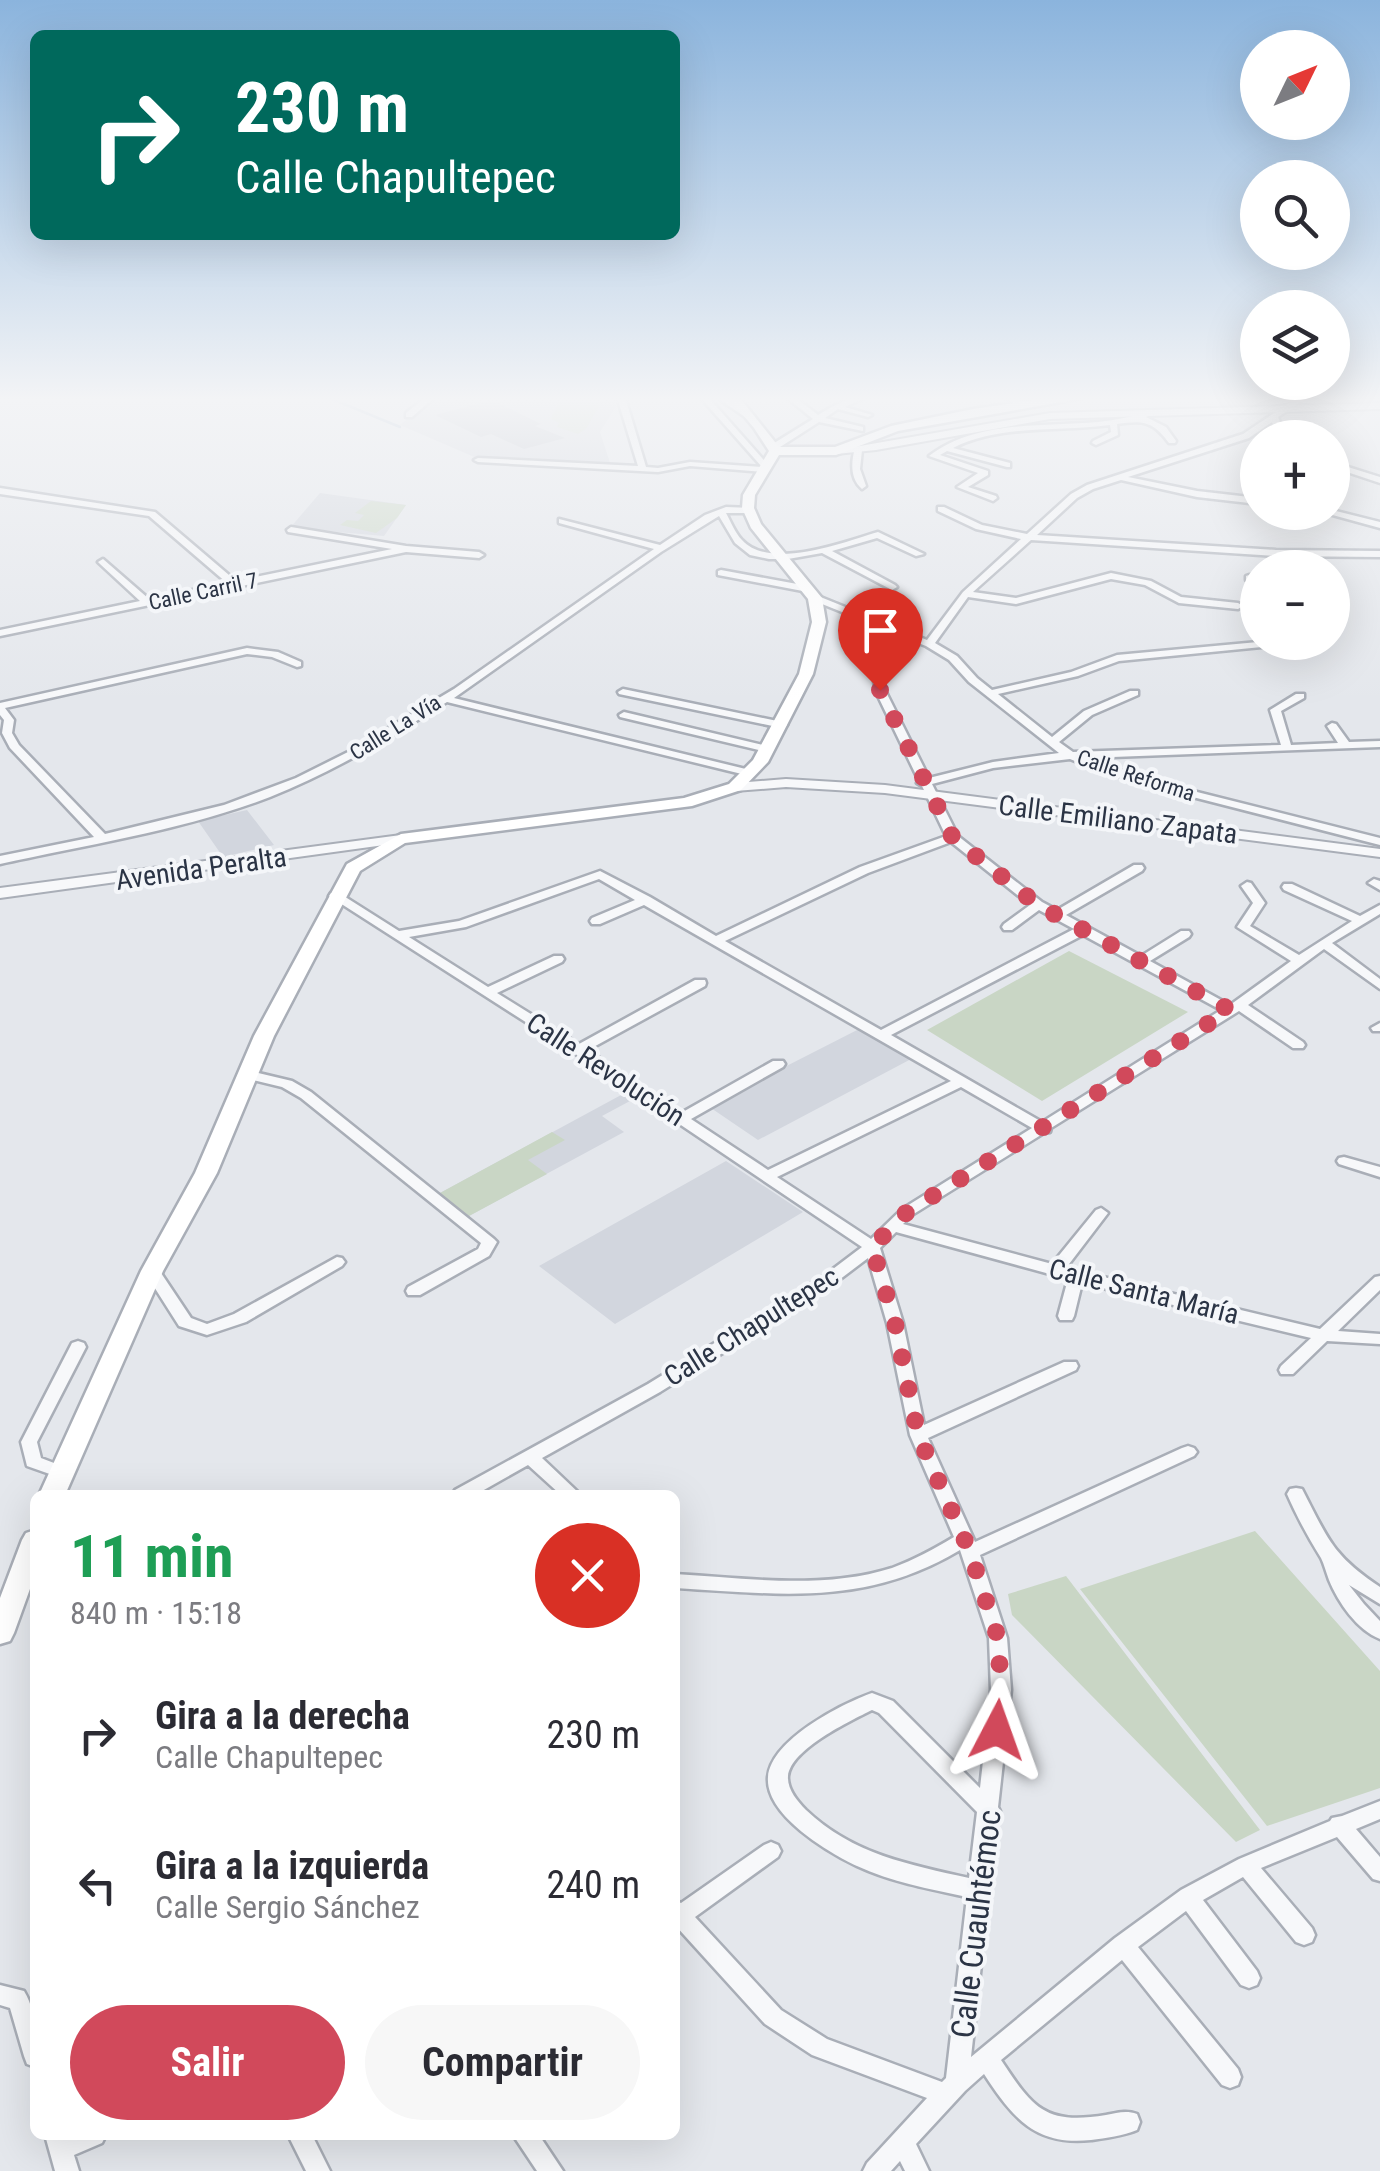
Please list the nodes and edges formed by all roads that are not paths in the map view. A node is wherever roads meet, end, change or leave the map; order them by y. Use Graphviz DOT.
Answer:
graph roads {
  1 [pos="53,498"];
  2 [pos="749,498"];
  3 [pos="1075,498"];
  4 [pos="941,509"];
  5 [pos="749,510"];
  6 [pos="721,511"];
  7 [pos="1350,517"];
  8 [pos="562,521"];
  9 [pos="1380,525"];
  10 [pos="290,530"];
  11 [pos="1028,537"];
  12 [pos="1066,539"];
  13 [pos="406,548"];
  14 [pos="659,548"];
  15 [pos="1054,549"];
  16 [pos="825,551"];
  17 [pos="1240,551"];
  18 [pos="920,554"];
  19 [pos="1350,554"];
  20 [pos="1380,554"];
  21 [pos="479,555"];
  22 [pos="780,555"];
  23 [pos="103,562"];
  24 [pos="721,573"];
  25 [pos="233,584"];
  26 [pos="892,587"];
  27 [pos="811,593"];
  28 [pos="966,594"];
  29 [pos="146,603"];
  30 [pos="1238,606"];
  31 [pos="892,629"];
  32 [pos="0,633"];
  33 [pos="928,644"];
  34 [pos="1240,646"];
  35 [pos="297,664"];
  36 [pos="623,692"];
  37 [pos="990,693"];
  38 [pos="1134,693"];
  39 [pos="1300,696"];
  40 [pos="443,698"];
  41 [pos="0,707"];
  42 [pos="624,714"];
  43 [pos="782,725"];
  44 [pos="1332,726"];
  45 [pos="1377,741"];
  46 [pos="1052,743"];
  47 [pos="1346,746"];
  48 [pos="767,749"];
  49 [pos="1287,749"];
  50 [pos="1066,753"];
  51 [pos="750,773"];
  52 [pos="735,787"];
  53 [pos="927,789"];
  54 [pos="100,836"];
  55 [pos="953,838"];
  56 [pos="401,840"];
  57 [pos="1380,842"];
  58 [pos="1380,853"];
  59 [pos="0,860"];
  60 [pos="1138,868"];
  61 [pos="1248,886"];
  62 [pos="1288,886"];
  63 [pos="0,893"];
  64 [pos="335,896"];
  65 [pos="646,900"];
  66 [pos="1038,905"];
  67 [pos="1057,915"];
  68 [pos="1373,916"];
  69 [pos="596,921"];
  70 [pos="1008,928"];
  71 [pos="1082,930"];
  72 [pos="399,934"];
  73 [pos="1185,934"];
  74 [pos="718,940"];
  75 [pos="1324,943"];
  76 [pos="558,959"];
  77 [pos="1142,961"];
  78 [pos="1299,961"];
  79 [pos="700,983"];
  80 [pos="1380,985"];
  81 [pos="488,992"];
  82 [pos="1234,1007"];
  83 [pos="883,1034"];
  84 [pos="1298,1045"];
  85 [pos="579,1050"];
  86 [pos="778,1064"];
  87 [pos="246,1074"];
  88 [pos="961,1080"];
  89 [pos="682,1118"];
  90 [pos="1044,1129"];
  91 [pos="1344,1161"];
  92 [pos="1380,1172"];
  93 [pos="767,1176"];
  94 [pos="1101,1213"];
  95 [pos="891,1226"];
  96 [pos="872,1247"];
  97 [pos="337,1262"];
  98 [pos="1056,1270"];
  99 [pos="152,1271"];
  100 [pos="1076,1276"];
  101 [pos="1380,1281"];
  102 [pos="414,1291"];
  103 [pos="1066,1316"];
  104 [pos="1322,1335"];
  105 [pos="1380,1340"];
  106 [pos="78,1347"];
  107 [pos="1070,1366"];
  108 [pos="1287,1370"];
  109 [pos="918,1435"];
  110 [pos="1188,1452"];
  111 [pos="530,1457"];
  112 [pos="60,1472"];
  113 [pos="54,1490"];
  114 [pos="469,1490"];
  115 [pos="566,1490"];
  116 [pos="1296,1494"];
  117 [pos="966,1546"];
  118 [pos="30,1553"];
  119 [pos="1333,1564"];
  120 [pos="680,1581"];
  121 [pos="1380,1597"];
  122 [pos="1380,1632"];
  123 [pos="0,1633"];
  124 [pos="1380,1810"];
  125 [pos="990,1811"];
  126 [pos="1340,1824"];
  127 [pos="771,1851"];
  128 [pos="1246,1865"];
  129 [pos="1380,1872"];
  130 [pos="979,1890"];
  131 [pos="1188,1897"];
  132 [pos="680,1912"];
  133 [pos="680,1915"];
  134 [pos="1304,1935"];
  135 [pos="1123,1945"];
  136 [pos="1249,1978"];
  137 [pos="0,1995"];
  138 [pos="30,2039"];
  139 [pos="988,2060"];
  140 [pos="1230,2077"];
  141 [pos="952,2089"];
  142 [pos="1129,2122"];
  143 [pos="85,2140"];
  144 [pos="302,2140"];
  145 [pos="529,2140"];
  146 [pos="903,2143"];
  147 [pos="62,2152"];
  148 [pos="318,2171"];
  149 [pos="552,2171"];
  150 [pos="875,2171"];
  151 [pos="918,2171"];
  1 -- 25 [label="street"];
  2 -- 5 [label="main road"];
  3 -- 11 [label="street"];
  4 -- 11 [label="street"];
  5 -- 6 [label="street, Calle La Vía"];
  5 -- 22 [label="main road"];
  6 -- 14 [label="street, Calle La Vía"];
  6 -- 22 [label="street"];
  7 -- 9 [label="street"];
  8 -- 14 [label="street"];
  10 -- 13 [label="street"];
  11 -- 12 [label="street"];
  11 -- 28 [label="street"];
  12 -- 15 [label="street"];
  12 -- 17 [label="street"];
  13 -- 21 [label="street"];
  13 -- 25 [label="street, Calle Carril 7"];
  14 -- 40 [label="street, Calle La Vía"];
  16 -- 18 [label="street"];
  16 -- 22 [label="street"];
  16 -- 26 [label="street"];
  19 -- 20 [label="street"];
  22 -- 27 [label="main road"];
  23 -- 29 [label="street"];
  24 -- 27 [label="street, Calle Reforma"];
  25 -- 29 [label="street, Calle Carril 7"];
  27 -- 31 [label="street, Calle Reforma"];
  27 -- 43 [label="main road"];
  28 -- 30 [label="street"];
  28 -- 33 [label="street"];
  29 -- 32 [label="street, Calle Carril 7"];
  31 -- 33 [label="street, Calle Reforma"];
  31 -- 53 [label="street"];
  33 -- 37 [label="street, Calle Reforma"];
  34 -- 37 [label="street"];
  35 -- 41 [label="street"];
  36 -- 43 [label="street"];
  37 -- 46 [label="street, Calle Reforma"];
  38 -- 46 [label="street"];
  39 -- 49 [label="street"];
  40 -- 51 [label="street"];
  40 -- 54 [label="street, Calle La Vía"];
  41 -- 54 [label="street"];
  42 -- 48 [label="street"];
  43 -- 48 [label="main road"];
  44 -- 47 [label="street"];
  45 -- 47 [label="street"];
  46 -- 50 [label="street, Calle Reforma"];
  47 -- 49 [label="street"];
  48 -- 51 [label="main road"];
  49 -- 50 [label="street"];
  50 -- 53 [label="street"];
  50 -- 57 [label="street, Calle Reforma"];
  51 -- 52 [label="main road"];
  52 -- 53 [label="street, Calle Emiliano Zapata"];
  52 -- 56 [label="main road"];
  53 -- 55 [label="street"];
  53 -- 58 [label="street, Calle Emiliano Zapata"];
  54 -- 59 [label="street, Calle La Vía"];
  55 -- 66 [label="street"];
  55 -- 74 [label="street"];
  56 -- 63 [label="street, Avenida Peralta"];
  56 -- 64 [label="main road"];
  60 -- 67 [label="street"];
  61 -- 78 [label="street"];
  62 -- 68 [label="street"];
  64 -- 72 [label="street, Calle Revolución"];
  64 -- 87 [label="main road"];
  65 -- 69 [label="street"];
  65 -- 72 [label="street"];
  65 -- 74 [label="street"];
  66 -- 67 [label="street"];
  66 -- 70 [label="street"];
  67 -- 71 [label="street"];
  68 -- 75 [label="street, Calle Chapultepec"];
  71 -- 77 [label="street"];
  71 -- 83 [label="street"];
  72 -- 81 [label="street, Calle Revolución"];
  73 -- 77 [label="street"];
  74 -- 83 [label="street"];
  75 -- 78 [label="street, Calle Chapultepec"];
  75 -- 80 [label="street"];
  76 -- 81 [label="street"];
  77 -- 82 [label="street"];
  78 -- 82 [label="street, Calle Chapultepec"];
  79 -- 85 [label="street"];
  81 -- 85 [label="street, Calle Revolución"];
  82 -- 84 [label="street"];
  82 -- 90 [label="street, Calle Chapultepec"];
  83 -- 88 [label="street"];
  85 -- 89 [label="street, Calle Revolución"];
  86 -- 89 [label="street"];
  87 -- 99 [label="main road"];
  87 -- 102 [label="street"];
  88 -- 90 [label="street"];
  88 -- 93 [label="street"];
  89 -- 93 [label="street, Calle Revolución"];
  90 -- 95 [label="street, Calle Chapultepec"];
  91 -- 92 [label="street"];
  93 -- 96 [label="street, Calle Revolución"];
  94 -- 98 [label="street"];
  95 -- 96 [label="street, Calle Chapultepec"];
  95 -- 98 [label="street, Calle Santa María"];
  96 -- 109 [label="street, Calle Cuauhtémoc"];
  96 -- 111 [label="street, Calle Chapultepec"];
  97 -- 99 [label="street"];
  98 -- 100 [label="street, Calle Santa María"];
  99 -- 112 [label="main road"];
  100 -- 103 [label="street"];
  100 -- 104 [label="street, Calle Santa María"];
  101 -- 104 [label="street"];
  104 -- 105 [label="street, Calle Santa María"];
  104 -- 108 [label="street"];
  106 -- 112 [label="street"];
  107 -- 109 [label="street"];
  109 -- 117 [label="street, Calle Cuauhtémoc"];
  110 -- 117 [label="street"];
  111 -- 114 [label="street, Calle Chapultepec"];
  111 -- 115 [label="street"];
  112 -- 113 [label="main road"];
  116 -- 119 [label="street"];
  117 -- 120 [label="street"];
  117 -- 125 [label="street, Calle Cuauhtémoc"];
  118 -- 123 [label="main road"];
  119 -- 121 [label="street"];
  119 -- 122 [label="street"];
  124 -- 126 [label="street"];
  125 -- 130 [label="street, Calle Cuauhtémoc"];
  125 -- 130 [label="street"];
  126 -- 128 [label="street"];
  126 -- 129 [label="street"];
  127 -- 132 [label="street"];
  128 -- 131 [label="street"];
  128 -- 134 [label="street"];
  130 -- 141 [label="street, Calle Cuauhtémoc"];
  131 -- 135 [label="street"];
  131 -- 136 [label="street"];
  133 -- 141 [label="street"];
  135 -- 139 [label="street"];
  135 -- 140 [label="street"];
  137 -- 138 [label="street"];
  139 -- 141 [label="street"];
  139 -- 142 [label="street"];
  141 -- 146 [label="street"];
  143 -- 147 [label="street"];
  144 -- 148 [label="street"];
  145 -- 149 [label="street"];
  146 -- 150 [label="street"];
  146 -- 151 [label="street"];
}
